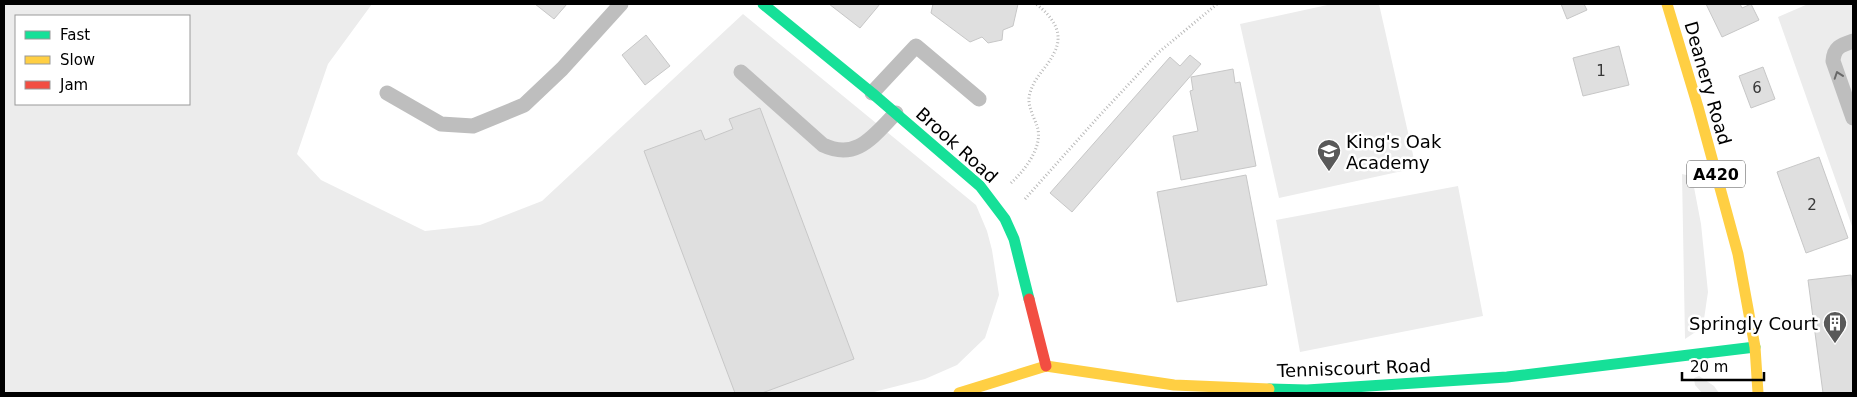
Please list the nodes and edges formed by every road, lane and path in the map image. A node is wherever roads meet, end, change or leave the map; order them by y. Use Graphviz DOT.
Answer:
graph roads {
  1 [pos="621,4"];
  2 [pos="762,4"];
  3 [pos="1036,4"];
  4 [pos="1217,4"];
  5 [pos="1667,4"];
  6 [pos="1853,41"];
  7 [pos="741,72"];
  8 [pos="387,92"];
  9 [pos="872,93"];
  10 [pos="979,99"];
  11 [pos="896,113"];
  12 [pos="1853,118"];
  13 [pos="1028,195"];
  14 [pos="993,202"];
  15 [pos="1755,347"];
  16 [pos="1046,366"];
  17 [pos="1342,391"];
  18 [pos="959,393"];
  19 [pos="1758,393"];
  1 -- 8 [label="lane"];
  2 -- 9 [label="street, Brook Road"];
  3 -- 14 [label="path"];
  4 -- 13 [label="path"];
  5 -- 15 [label="street, Deanery Road / A420"];
  12 -- 6 [label="lane, one-way"];
  7 -- 11 [label="lane"];
  9 -- 10 [label="lane"];
  9 -- 11 [label="street, Brook Road"];
  11 -- 14 [label="street, Brook Road"];
  14 -- 16 [label="street, Brook Road"];
  15 -- 17 [label="street, Tenniscourt Road"];
  15 -- 19 [label="street, A420"];
  16 -- 17 [label="street, Tenniscourt Road"];
  16 -- 18 [label="street, Tenniscourt Road"];
}
